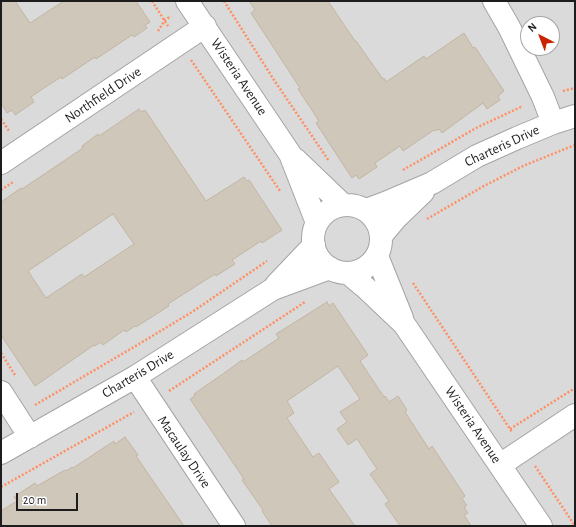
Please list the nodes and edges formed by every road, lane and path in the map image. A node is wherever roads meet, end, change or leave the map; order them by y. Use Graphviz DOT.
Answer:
graph roads {
  1 [pos="152,1"];
  2 [pos="187,1"];
  3 [pos="224,1"];
  4 [pos="494,1"];
  5 [pos="204,26"];
  6 [pos="180,43"];
  7 [pos="575,116"];
  8 [pos="1,119"];
  9 [pos="553,123"];
  10 [pos="9,131"];
  11 [pos="290,154"];
  12 [pos="2,161"];
  13 [pos="331,163"];
  14 [pos="432,183"];
  15 [pos="282,195"];
  16 [pos="342,205"];
  17 [pos="366,210"];
  18 [pos="317,223"];
  19 [pos="314,245"];
  20 [pos="379,246"];
  21 [pos="270,259"];
  22 [pos="339,270"];
  23 [pos="409,278"];
  24 [pos="273,289"];
  25 [pos="404,324"];
  26 [pos="135,377"];
  27 [pos="575,388"];
  28 [pos="1,392"];
  29 [pos="16,415"];
  30 [pos="575,415"];
  31 [pos="510,429"];
  32 [pos="30,437"];
  33 [pos="524,450"];
  34 [pos="1,453"];
  35 [pos="500,466"];
  36 [pos="234,526"];
  37 [pos="541,526"];
  38 [pos="575,526"];
  1 -- 6 [label="path"];
  2 -- 5 [label="street, Wisteria Avenue"];
  3 -- 13 [label="path"];
  4 -- 9 [label="street"];
  5 -- 6 [label="street, Northfield Drive"];
  5 -- 11 [label="street, Wisteria Avenue"];
  6 -- 12 [label="street, Northfield Drive"];
  6 -- 15 [label="path"];
  7 -- 9 [label="street, Charteris Drive"];
  8 -- 10 [label="path"];
  9 -- 14 [label="street, Charteris Drive"];
  11 -- 16 [label="street, Wisteria Avenue"];
  11 -- 18 [label="street, Wisteria Avenue"];
  14 -- 17 [label="street, Charteris Drive"];
  14 -- 20 [label="street, Charteris Drive"];
  16 -- 17 [label="street"];
  16 -- 18 [label="street"];
  17 -- 20 [label="street"];
  18 -- 19 [label="street"];
  19 -- 22 [label="street"];
  19 -- 24 [label="street, Charteris Drive"];
  20 -- 22 [label="street"];
  20 -- 25 [label="street, Wisteria Avenue"];
  21 -- 29 [label="path"];
  22 -- 24 [label="street, Charteris Drive"];
  22 -- 25 [label="street, Wisteria Avenue"];
  23 -- 31 [label="path"];
  24 -- 26 [label="street, Charteris Drive"];
  25 -- 35 [label="street, Wisteria Avenue"];
  26 -- 32 [label="street, Charteris Drive"];
  26 -- 36 [label="street, Macaulay Drive"];
  27 -- 31 [label="path"];
  28 -- 29 [label="street"];
  29 -- 32 [label="street"];
  30 -- 33 [label="street"];
  31 -- 33 [label="path"];
  32 -- 34 [label="street, Charteris Drive"];
  33 -- 35 [label="street"];
  33 -- 38 [label="path"];
  35 -- 37 [label="street, Wisteria Avenue"];
}
